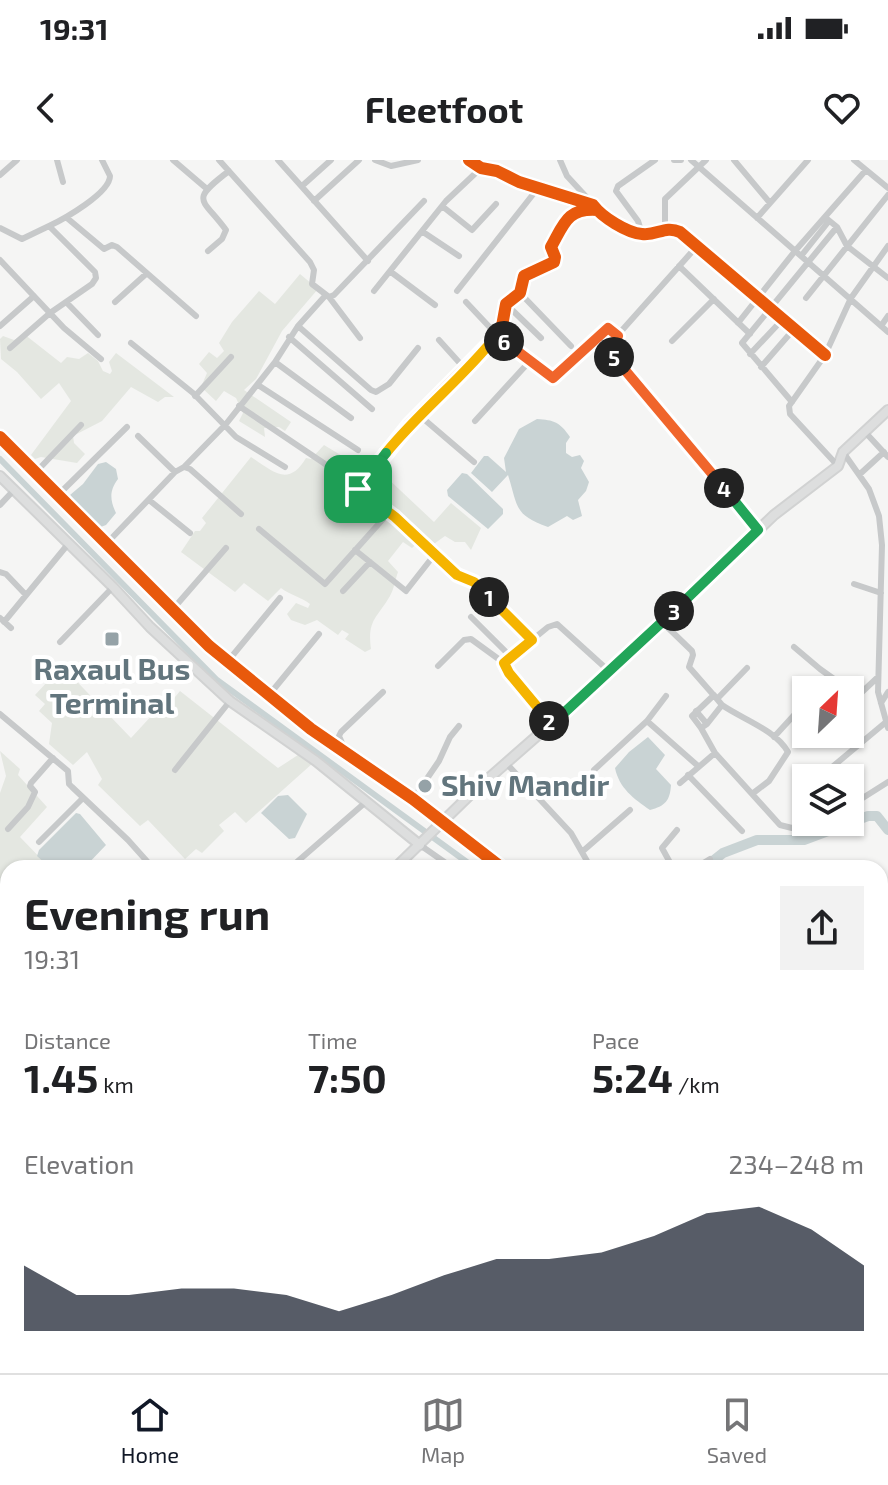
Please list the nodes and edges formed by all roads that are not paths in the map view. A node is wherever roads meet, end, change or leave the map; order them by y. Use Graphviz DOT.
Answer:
graph roads {
  1 [pos="17,160"];
  2 [pos="57,160"];
  3 [pos="102,160"];
  4 [pos="173,160"];
  5 [pos="219,160"];
  6 [pos="279,160"];
  7 [pos="331,160"];
  8 [pos="359,160"];
  9 [pos="375,160"];
  10 [pos="418,160"];
  11 [pos="469,160"];
  12 [pos="560,160"];
  13 [pos="655,160"];
  14 [pos="674,160"];
  15 [pos="681,160"];
  16 [pos="691,160"];
  17 [pos="706,160"];
  18 [pos="734,160"];
  19 [pos="808,160"];
  20 [pos="854,160"];
  21 [pos="700,166"];
  22 [pos="481,168"];
  23 [pos="866,170"];
  24 [pos="229,171"];
  25 [pos="0,175"];
  26 [pos="63,182"];
  27 [pos="302,186"];
  28 [pos="538,188"];
  29 [pos="888,188"];
  30 [pos="207,189"];
  31 [pos="888,195"];
  32 [pos="314,201"];
  33 [pos="424,201"];
  34 [pos="770,203"];
  35 [pos="496,204"];
  36 [pos="442,206"];
  37 [pos="595,208"];
  38 [pos="67,218"];
  39 [pos="757,218"];
  40 [pos="827,219"];
  41 [pos="49,226"];
  42 [pos="837,227"];
  43 [pos="0,228"];
  44 [pos="665,228"];
  45 [pos="423,232"];
  46 [pos="642,234"];
  47 [pos="698,245"];
  48 [pos="847,246"];
  49 [pos="888,246"];
  50 [pos="208,251"];
  51 [pos="798,254"];
  52 [pos="459,256"];
  53 [pos="0,260"];
  54 [pos="368,261"];
  55 [pos="808,262"];
  56 [pos="679,266"];
  57 [pos="875,267"];
  58 [pos="391,272"];
  59 [pos="146,274"];
  60 [pos="824,277"];
  61 [pos="888,278"];
  62 [pos="374,291"];
  63 [pos="457,291"];
  64 [pos="520,293"];
  65 [pos="34,296"];
  66 [pos="327,297"];
  67 [pos="759,298"];
  68 [pos="806,298"];
  69 [pos="851,298"];
  70 [pos="714,299"];
  71 [pos="115,302"];
  72 [pos="466,302"];
  73 [pos="67,303"];
  74 [pos="506,304"];
  75 [pos="435,305"];
  76 [pos="771,309"];
  77 [pos="50,313"];
  78 [pos="196,316"];
  79 [pos="888,316"];
  80 [pos="783,319"];
  81 [pos="738,323"];
  82 [pos="0,326"];
  83 [pos="298,326"];
  84 [pos="881,326"];
  85 [pos="794,329"];
  86 [pos="888,332"];
  87 [pos="750,334"];
  88 [pos="98,335"];
  89 [pos="497,335"];
  90 [pos="618,336"];
  91 [pos="289,337"];
  92 [pos="360,338"];
  93 [pos="541,338"];
  94 [pos="439,340"];
  95 [pos="672,341"];
  96 [pos="131,343"];
  97 [pos="571,346"];
  98 [pos="10,348"];
  99 [pos="418,348"];
  100 [pos="750,354"];
  101 [pos="825,355"];
  102 [pos="231,357"];
  103 [pos="101,359"];
  104 [pos="275,362"];
  105 [pos="529,362"];
  106 [pos="761,367"];
  107 [pos="466,370"];
  108 [pos="258,385"];
  109 [pos="195,396"];
  110 [pos="792,402"];
  111 [pos="239,406"];
  112 [pos="372,409"];
  113 [pos="888,410"];
  114 [pos="419,415"];
  115 [pos="351,418"];
  116 [pos="475,421"];
  117 [pos="226,424"];
  118 [pos="81,425"];
  119 [pos="127,427"];
  120 [pos="865,432"];
  121 [pos="138,436"];
  122 [pos="0,437"];
  123 [pos="358,450"];
  124 [pos="843,452"];
  125 [pos="886,454"];
  126 [pos="474,462"];
  127 [pos="838,466"];
  128 [pos="184,467"];
  129 [pos="285,467"];
  130 [pos="36,472"];
  131 [pos="175,472"];
  132 [pos="860,474"];
  133 [pos="0,476"];
  134 [pos="358,489"];
  135 [pos="14,490"];
  136 [pos="58,495"];
  137 [pos="149,500"];
  138 [pos="0,505"];
  139 [pos="888,510"];
  140 [pos="241,514"];
  141 [pos="391,514"];
  142 [pos="879,516"];
  143 [pos="259,529"];
  144 [pos="758,530"];
  145 [pos="190,533"];
  146 [pos="69,543"];
  147 [pos="107,543"];
  148 [pos="885,546"];
  149 [pos="226,548"];
  150 [pos="355,550"];
  151 [pos="435,554"];
  152 [pos="370,562"];
  153 [pos="885,566"];
  154 [pos="0,572"];
  155 [pos="854,584"];
  156 [pos="113,587"];
  157 [pos="343,591"];
  158 [pos="881,593"];
  159 [pos="26,595"];
  160 [pos="280,598"];
  161 [pos="173,609"];
  162 [pos="471,617"];
  163 [pos="2,620"];
  164 [pos="662,622"];
  165 [pos="11,628"];
  166 [pos="319,634"];
  167 [pos="532,640"];
  168 [pos="60,642"];
  169 [pos="794,647"];
  170 [pos="511,657"];
  171 [pos="228,661"];
  172 [pos="504,663"];
  173 [pos="879,664"];
  174 [pos="438,666"];
  175 [pos="747,668"];
  176 [pos="888,668"];
  177 [pos="610,672"];
  178 [pos="878,677"];
  179 [pos="383,692"];
  180 [pos="888,692"];
  181 [pos="269,695"];
  182 [pos="666,696"];
  183 [pos="718,699"];
  184 [pos="230,701"];
  185 [pos="881,703"];
  186 [pos="0,714"];
  187 [pos="792,717"];
  188 [pos="647,721"];
  189 [pos="552,724"];
  190 [pos="887,725"];
  191 [pos="459,726"];
  192 [pos="704,726"];
  193 [pos="774,737"];
  194 [pos="715,753"];
  195 [pos="347,755"];
  196 [pos="53,758"];
  197 [pos="506,763"];
  198 [pos="837,764"];
  199 [pos="698,766"];
  200 [pos="175,770"];
  201 [pos="594,770"];
  202 [pos="688,775"];
  203 [pos="888,782"];
  204 [pos="680,783"];
  205 [pos="752,794"];
  206 [pos="864,797"];
  207 [pos="83,798"];
  208 [pos="413,799"];
  209 [pos="367,801"];
  210 [pos="630,810"];
  211 [pos="439,827"];
  212 [pos="792,828"];
  213 [pos="8,829"];
  214 [pos="677,830"];
  215 [pos="742,831"];
  216 [pos="39,842"];
  217 [pos="423,842"];
  218 [pos="583,851"];
  219 [pos="146,860"];
  220 [pos="299,860"];
  221 [pos="404,860"];
  222 [pos="444,860"];
  223 [pos="490,860"];
  224 [pos="587,860"];
  225 [pos="669,860"];
  1 -- 25 [label="street"];
  2 -- 26 [label="street"];
  3 -- 38 [label="street"];
  4 -- 30 [label="street"];
  5 -- 24 [label="street"];
  6 -- 27 [label="street"];
  7 -- 27 [label="street"];
  8 -- 32 [label="street"];
  9 -- 10 [label="street"];
  11 -- 22 [label="street"];
  12 -- 37 [label="street"];
  13 -- 46 [label="street"];
  14 -- 15 [label="street"];
  16 -- 21 [label="street"];
  17 -- 21 [label="street"];
  18 -- 34 [label="street"];
  19 -- 34 [label="street"];
  20 -- 23 [label="street"];
  21 -- 39 [label="street"];
  21 -- 44 [label="street"];
  22 -- 28 [label="street"];
  22 -- 36 [label="street"];
  23 -- 29 [label="street"];
  23 -- 40 [label="street"];
  24 -- 30 [label="street"];
  24 -- 66 [label="street"];
  27 -- 32 [label="street"];
  28 -- 37 [label="street"];
  28 -- 63 [label="street"];
  30 -- 50 [label="street"];
  31 -- 48 [label="street"];
  32 -- 54 [label="street"];
  33 -- 54 [label="street"];
  34 -- 39 [label="street"];
  35 -- 36 [label="street"];
  36 -- 45 [label="street"];
  37 -- 46 [label="street"];
  37 -- 64 [label="street"];
  38 -- 41 [label="street"];
  38 -- 59 [label="street"];
  39 -- 51 [label="street"];
  40 -- 42 [label="street"];
  40 -- 51 [label="street"];
  41 -- 43 [label="street"];
  41 -- 73 [label="street"];
  42 -- 48 [label="street"];
  42 -- 55 [label="street"];
  44 -- 46 [label="street"];
  44 -- 47 [label="street"];
  45 -- 52 [label="street"];
  45 -- 58 [label="street"];
  47 -- 56 [label="street"];
  47 -- 67 [label="street"];
  48 -- 57 [label="street"];
  48 -- 60 [label="street"];
  49 -- 57 [label="street"];
  51 -- 55 [label="street"];
  51 -- 67 [label="street"];
  53 -- 65 [label="street"];
  54 -- 66 [label="street"];
  55 -- 60 [label="street"];
  55 -- 76 [label="street"];
  56 -- 70 [label="street"];
  56 -- 90 [label="street"];
  57 -- 61 [label="street"];
  57 -- 69 [label="street"];
  58 -- 62 [label="street"];
  58 -- 75 [label="street"];
  59 -- 71 [label="street"];
  59 -- 78 [label="street"];
  60 -- 68 [label="street"];
  60 -- 69 [label="street"];
  64 -- 74 [label="street"];
  64 -- 97 [label="street"];
  65 -- 77 [label="street"];
  65 -- 82 [label="street"];
  66 -- 83 [label="street"];
  66 -- 92 [label="street"];
  67 -- 76 [label="street"];
  67 -- 81 [label="street"];
  69 -- 84 [label="street"];
  69 -- 101 [label="street"];
  70 -- 81 [label="street"];
  70 -- 95 [label="street"];
  72 -- 89 [label="street"];
  73 -- 77 [label="street"];
  73 -- 88 [label="street"];
  74 -- 89 [label="street"];
  74 -- 93 [label="street"];
  76 -- 80 [label="street"];
  76 -- 87 [label="street"];
  77 -- 98 [label="street"];
  77 -- 103 [label="street"];
  79 -- 84 [label="street"];
  80 -- 85 [label="street"];
  80 -- 100 [label="street"];
  81 -- 87 [label="street"];
  83 -- 91 [label="street"];
  83 -- 99 [label="street"];
  84 -- 86 [label="street"];
  85 -- 101 [label="street"];
  85 -- 106 [label="street"];
  87 -- 100 [label="street"];
  89 -- 105 [label="street"];
  89 -- 107 [label="street"];
  90 -- 105 [label="street"];
  90 -- 144 [label="street"];
  91 -- 104 [label="street"];
  91 -- 112 [label="street"];
  94 -- 107 [label="street"];
  96 -- 109 [label="street"];
  100 -- 106 [label="street"];
  101 -- 110 [label="street"];
  102 -- 109 [label="street"];
  104 -- 108 [label="street"];
  104 -- 115 [label="street"];
  105 -- 116 [label="street"];
  106 -- 110 [label="street"];
  107 -- 114 [label="street"];
  108 -- 111 [label="street"];
  108 -- 123 [label="street"];
  109 -- 117 [label="street"];
  110 -- 127 [label="street"];
  111 -- 117 [label="street"];
  111 -- 134 [label="street"];
  113 -- 120 [label="main road"];
  114 -- 126 [label="street"];
  114 -- 134 [label="street"];
  117 -- 128 [label="street"];
  117 -- 129 [label="street"];
  118 -- 130 [label="street"];
  119 -- 136 [label="street"];
  120 -- 124 [label="main road"];
  120 -- 125 [label="street"];
  121 -- 131 [label="street"];
  122 -- 130 [label="street"];
  124 -- 127 [label="main road"];
  124 -- 132 [label="street"];
  125 -- 132 [label="street"];
  127 -- 144 [label="main road"];
  128 -- 131 [label="street"];
  128 -- 140 [label="street"];
  130 -- 136 [label="street"];
  131 -- 137 [label="street"];
  132 -- 142 [label="street"];
  133 -- 135 [label="main road"];
  134 -- 141 [label="street"];
  135 -- 138 [label="street"];
  135 -- 146 [label="main road"];
  136 -- 147 [label="street"];
  137 -- 145 [label="street"];
  137 -- 147 [label="street"];
  139 -- 142 [label="street"];
  141 -- 150 [label="street"];
  141 -- 151 [label="street"];
  142 -- 148 [label="street"];
  143 -- 150 [label="street"];
  144 -- 164 [label="main road"];
  146 -- 156 [label="main road"];
  146 -- 159 [label="street"];
  147 -- 161 [label="street"];
  148 -- 153 [label="street"];
  149 -- 161 [label="street"];
  150 -- 152 [label="street"];
  151 -- 152 [label="street"];
  151 -- 167 [label="street"];
  152 -- 157 [label="street"];
  153 -- 158 [label="street"];
  154 -- 159 [label="street"];
  155 -- 158 [label="street"];
  156 -- 168 [label="street"];
  156 -- 184 [label="main road"];
  158 -- 173 [label="street"];
  159 -- 163 [label="street"];
  160 -- 171 [label="street"];
  161 -- 171 [label="street"];
  162 -- 170 [label="street"];
  163 -- 165 [label="street"];
  164 -- 177 [label="main road"];
  164 -- 183 [label="street"];
  166 -- 181 [label="street"];
  167 -- 170 [label="street"];
  167 -- 177 [label="street"];
  169 -- 178 [label="street"];
  170 -- 172 [label="street"];
  171 -- 181 [label="street"];
  172 -- 174 [label="street"];
  172 -- 189 [label="street"];
  173 -- 176 [label="street"];
  173 -- 178 [label="street"];
  175 -- 183 [label="street"];
  177 -- 189 [label="main road"];
  178 -- 185 [label="street"];
  179 -- 195 [label="street"];
  180 -- 185 [label="street"];
  181 -- 195 [label="street"];
  182 -- 188 [label="street"];
  183 -- 192 [label="street"];
  183 -- 192 [label="street"];
  183 -- 193 [label="street"];
  184 -- 200 [label="street"];
  184 -- 209 [label="main road"];
  185 -- 190 [label="street"];
  186 -- 196 [label="street"];
  187 -- 193 [label="street"];
  188 -- 199 [label="street"];
  188 -- 201 [label="street"];
  189 -- 197 [label="main road"];
  190 -- 198 [label="street"];
  191 -- 208 [label="street"];
  192 -- 194 [label="street"];
  193 -- 205 [label="street"];
  194 -- 199 [label="street"];
  194 -- 205 [label="street"];
  195 -- 208 [label="street"];
  196 -- 207 [label="street"];
  196 -- 213 [label="street"];
  197 -- 211 [label="main road"];
  197 -- 218 [label="street"];
  199 -- 202 [label="street"];
  202 -- 204 [label="street"];
  202 -- 215 [label="street"];
  203 -- 206 [label="street"];
  205 -- 212 [label="street"];
  207 -- 216 [label="street"];
  207 -- 219 [label="street"];
  208 -- 211 [label="street"];
  209 -- 217 [label="main road"];
  209 -- 220 [label="street"];
  210 -- 218 [label="street"];
  211 -- 217 [label="main road"];
  211 -- 223 [label="street"];
  214 -- 225 [label="street"];
  217 -- 221 [label="main road"];
  217 -- 222 [label="street"];
  218 -- 224 [label="street"];
}
